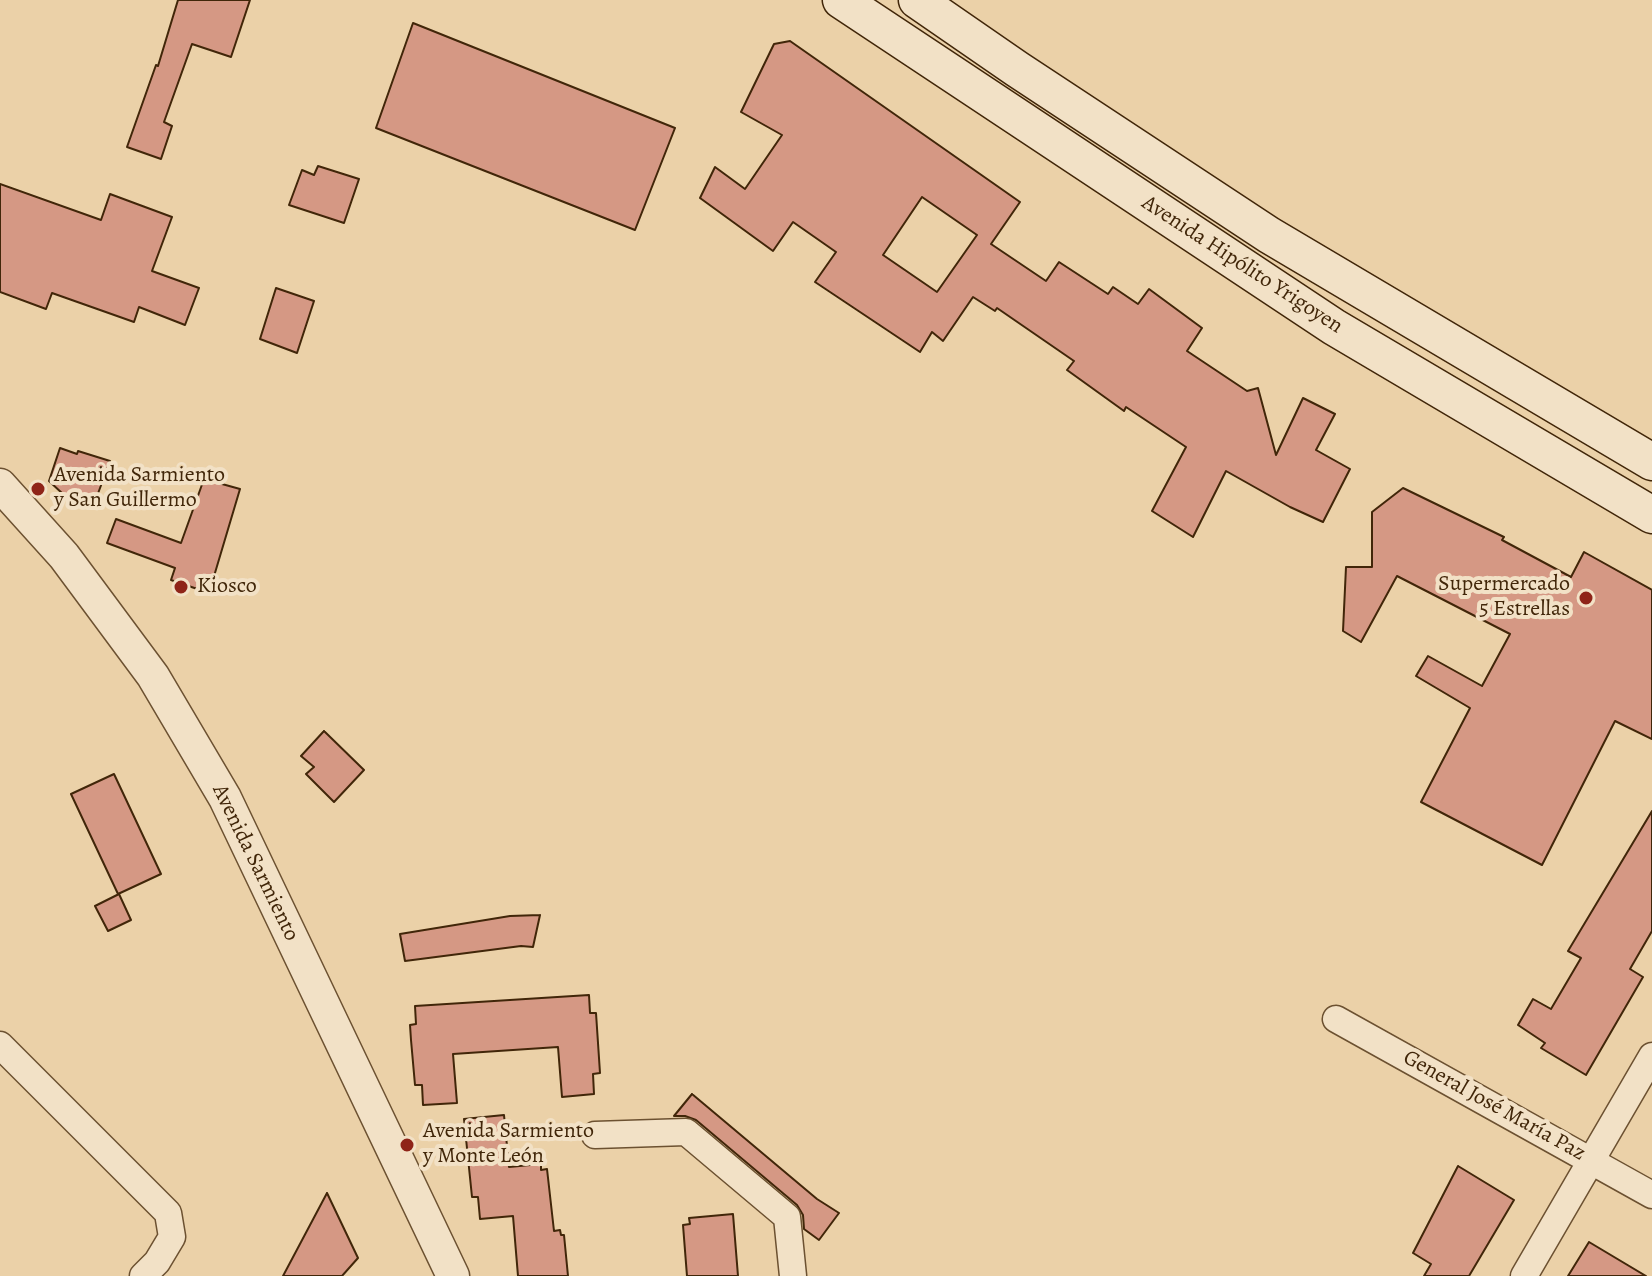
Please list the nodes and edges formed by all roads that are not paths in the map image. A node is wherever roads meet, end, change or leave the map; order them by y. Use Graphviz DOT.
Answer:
graph roads {
  1 [pos="841,0"];
  2 [pos="917,0"];
  3 [pos="1652,462"];
  4 [pos="0,485"];
  5 [pos="1652,515"];
  6 [pos="1336,1019"];
  7 [pos="0,1045"];
  8 [pos="1652,1056"];
  9 [pos="595,1135"];
  10 [pos="1592,1160"];
  11 [pos="1652,1195"];
  12 [pos="143,1276"];
  13 [pos="453,1276"];
  14 [pos="793,1276"];
  15 [pos="1524,1276"];
  1 -- 5 [label="main road, Avenida Hipólito Yrigoyen"];
  2 -- 3 [label="main road, Avenida Hipólito Yrigoyen"];
  4 -- 13 [label="street, Avenida Sarmiento"];
  6 -- 10 [label="street, General José María Paz"];
  7 -- 12 [label="street"];
  8 -- 10 [label="street"];
  9 -- 14 [label="street"];
  10 -- 11 [label="street, General José María Paz"];
  10 -- 15 [label="street"];
}
